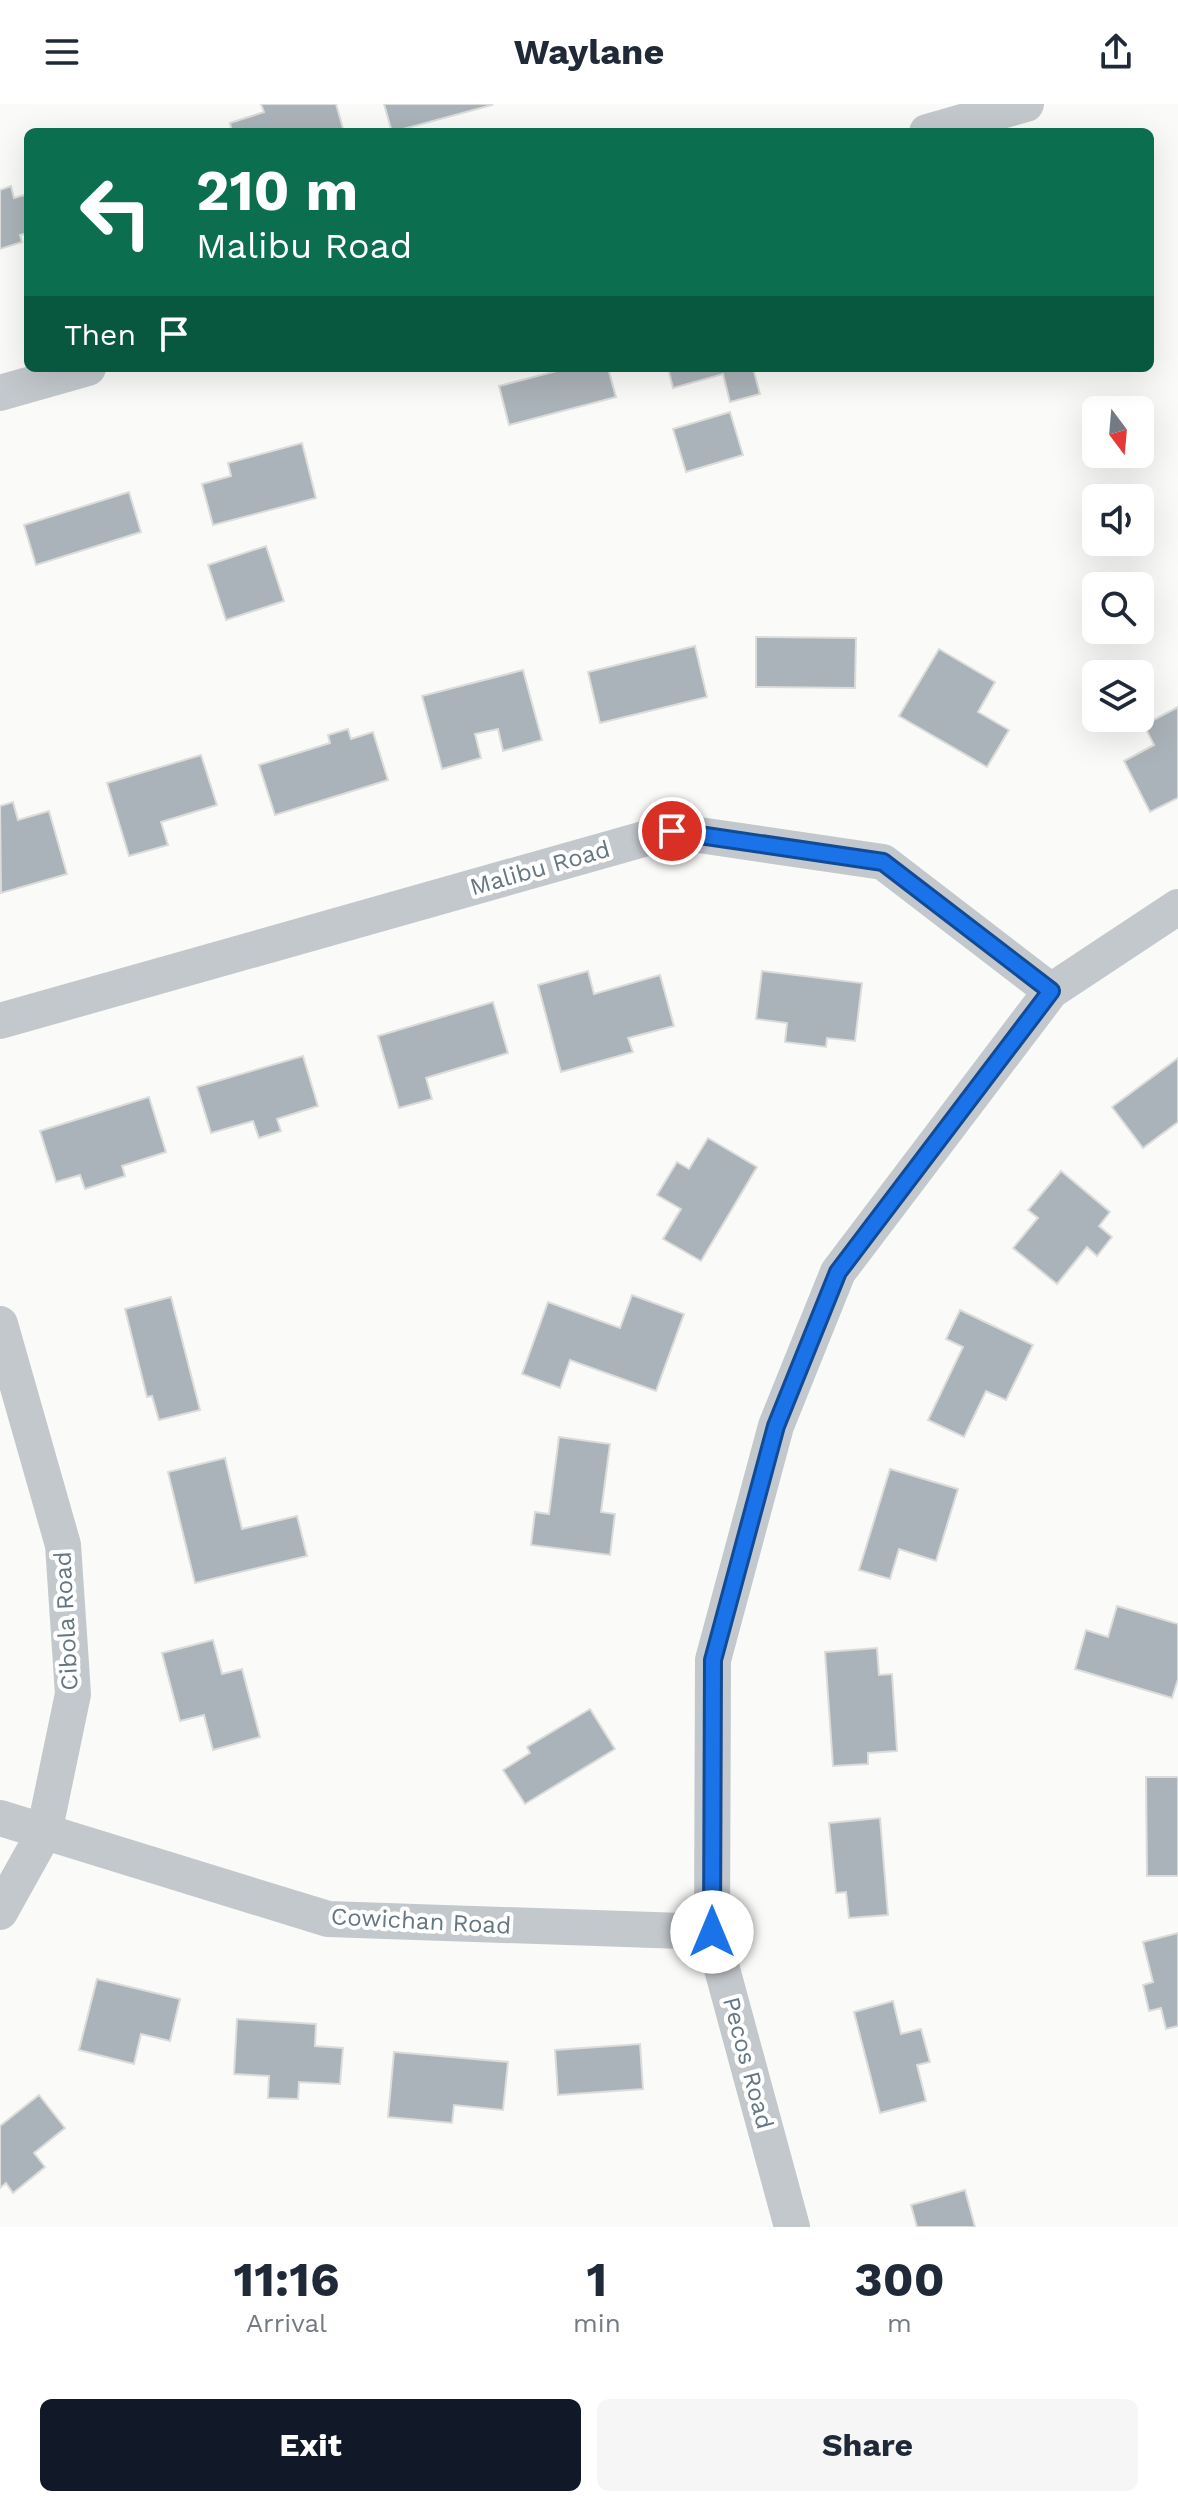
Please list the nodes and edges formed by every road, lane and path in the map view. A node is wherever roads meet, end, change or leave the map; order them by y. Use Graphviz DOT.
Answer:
graph roads {
  1 [pos="1026,104"];
  2 [pos="941,128"];
  3 [pos="74,372"];
  4 [pos="0,393"];
  5 [pos="1178,907"];
  6 [pos="1051,991"];
  7 [pos="0,1021"];
  8 [pos="0,1324"];
  9 [pos="0,1818"];
  10 [pos="44,1833"];
  11 [pos="0,1912"];
  12 [pos="712,1932"];
  13 [pos="792,2227"];
  1 -- 2 [label="street"];
  3 -- 4 [label="street"];
  5 -- 6 [label="street, Pecos Road"];
  6 -- 7 [label="street, Malibu Road"];
  6 -- 12 [label="street, Pecos Road"];
  8 -- 10 [label="street, Cibola Road"];
  9 -- 10 [label="street, Cowichan Road"];
  10 -- 11 [label="street, Cibola Road"];
  10 -- 12 [label="street, Cowichan Road"];
  12 -- 13 [label="street, Pecos Road"];
}
